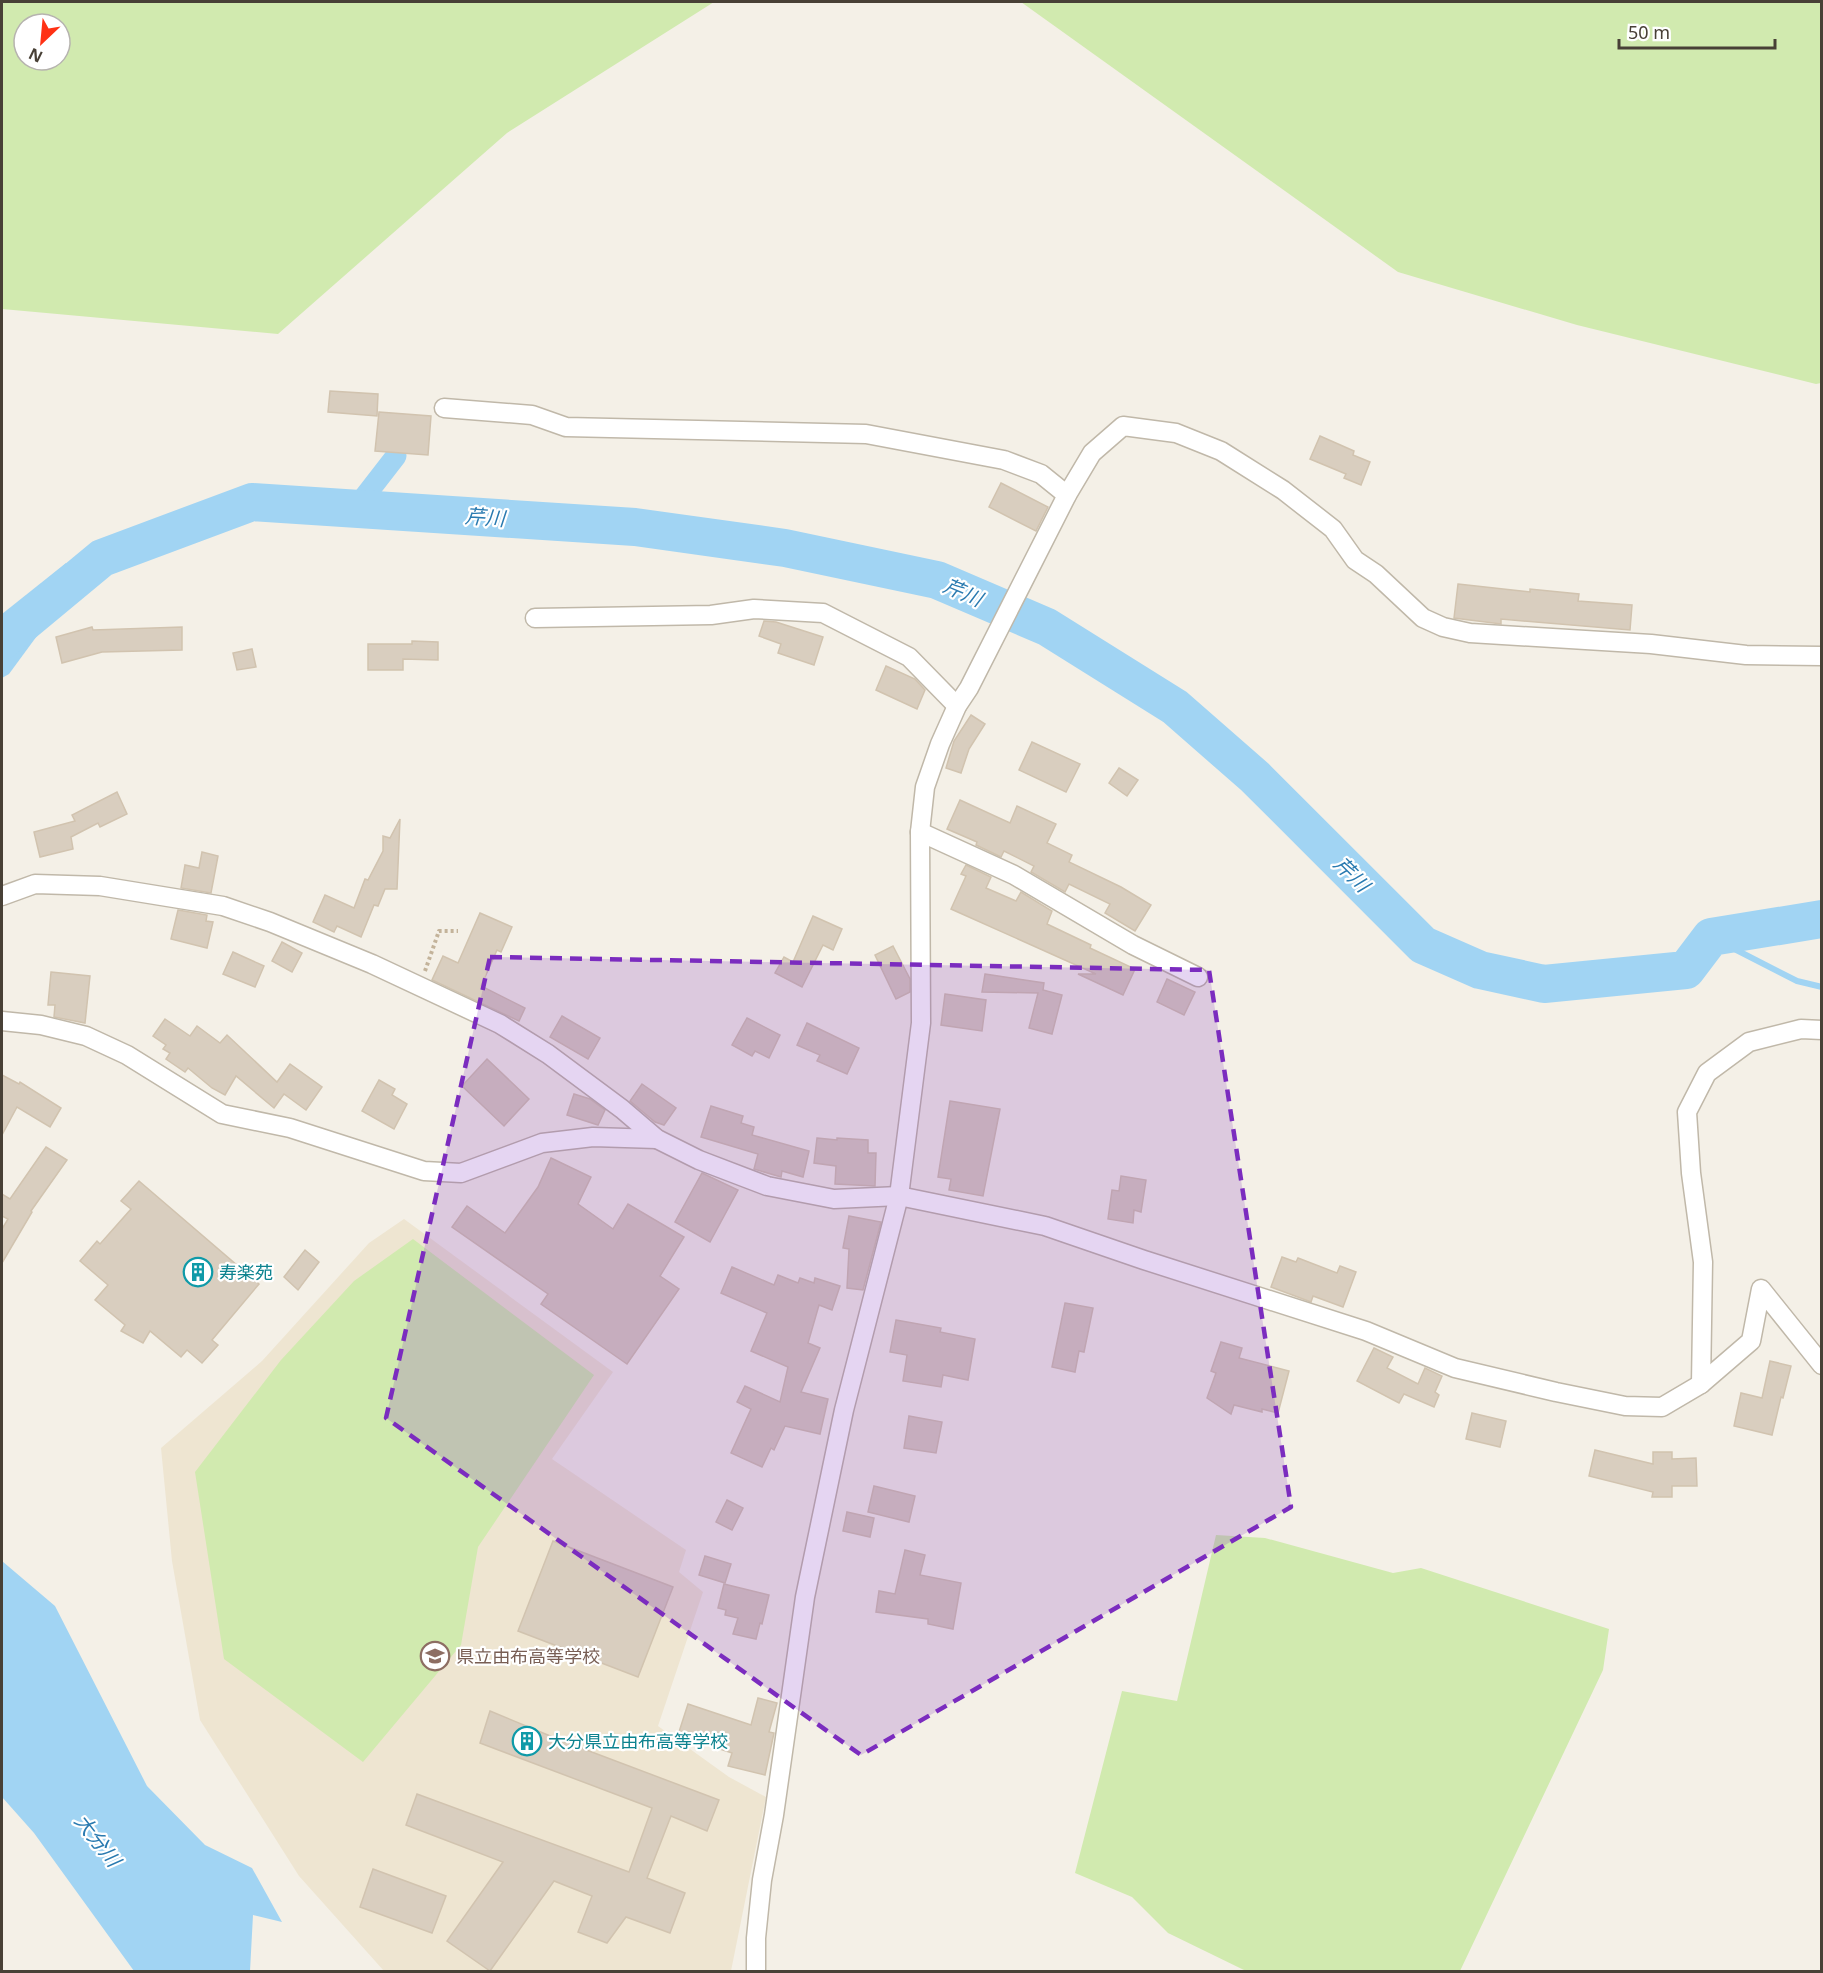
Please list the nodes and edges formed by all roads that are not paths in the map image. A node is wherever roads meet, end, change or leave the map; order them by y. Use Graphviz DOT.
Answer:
graph roads {
  1 [pos="444,408"];
  2 [pos="1067,495"];
  3 [pos="535,618"];
  4 [pos="1821,656"];
  5 [pos="957,706"];
  6 [pos="920,832"];
  7 [pos="2,896"];
  8 [pos="1198,976"];
  9 [pos="2,1021"];
  10 [pos="1821,1030"];
  11 [pos="657,1139"];
  12 [pos="899,1196"];
  13 [pos="1821,1365"];
  14 [pos="1701,1384"];
  15 [pos="756,1971"];
  1 -- 2 [label="street"];
  2 -- 4 [label="street"];
  2 -- 5 [label="street"];
  3 -- 5 [label="street"];
  5 -- 6 [label="street"];
  6 -- 8 [label="street"];
  6 -- 12 [label="street"];
  7 -- 11 [label="street"];
  9 -- 11 [label="street"];
  10 -- 14 [label="street"];
  11 -- 12 [label="street"];
  12 -- 14 [label="street"];
  12 -- 15 [label="street"];
  13 -- 14 [label="street"];
}
